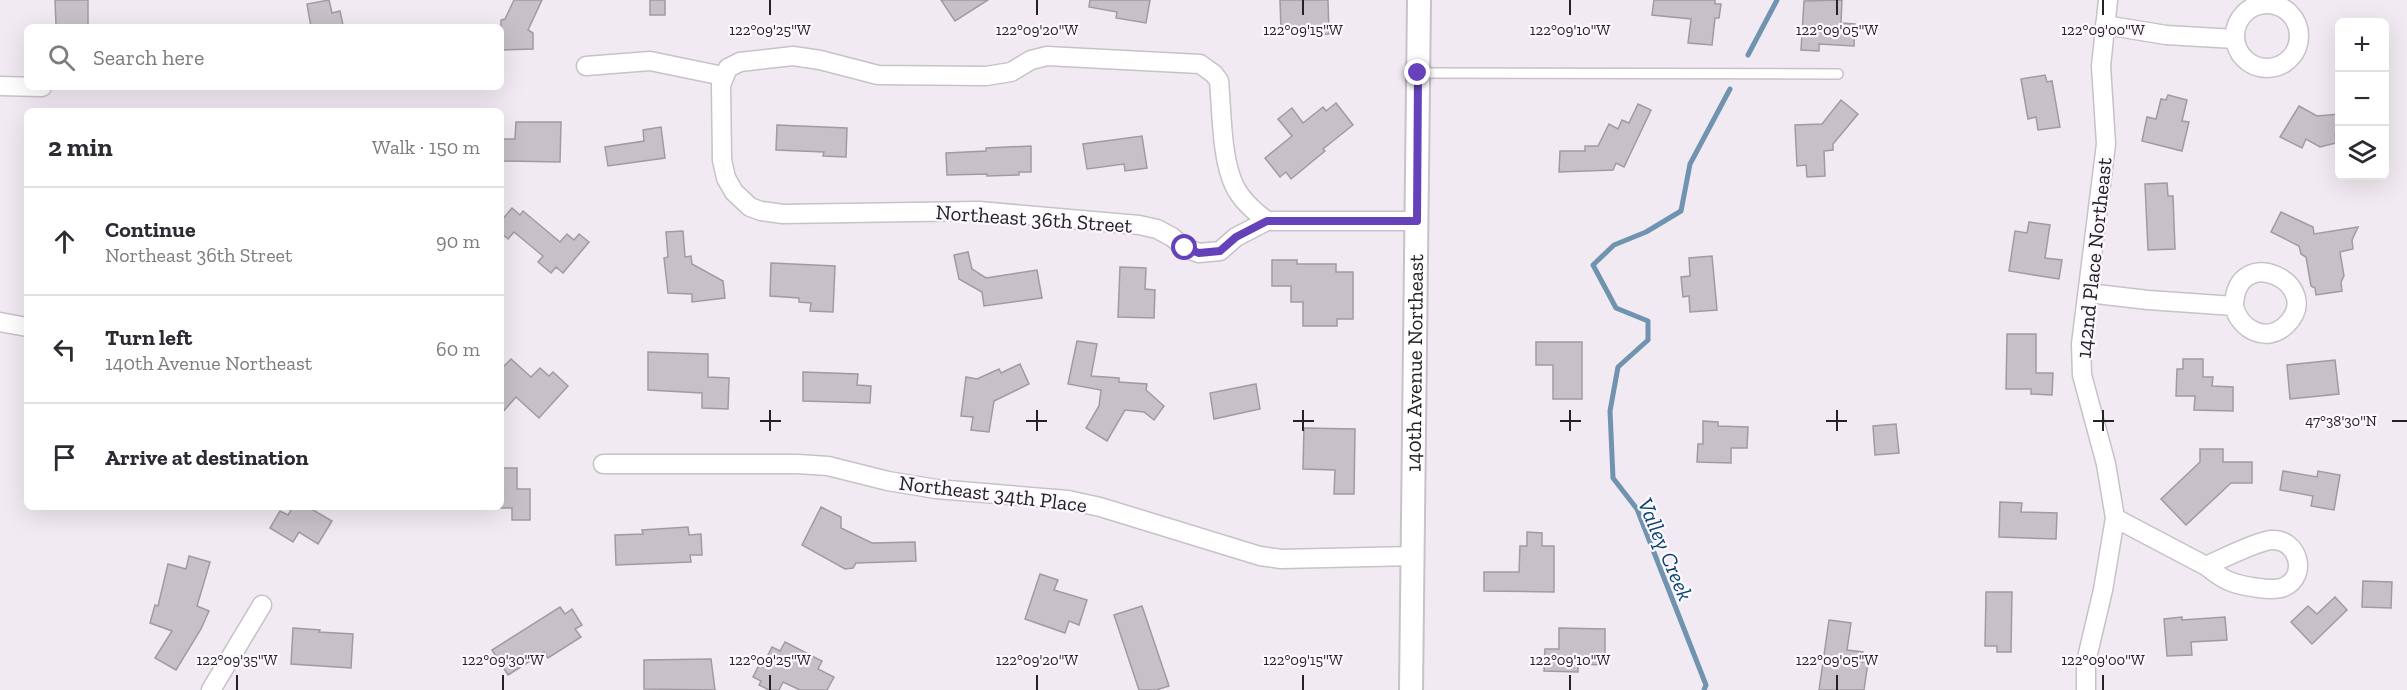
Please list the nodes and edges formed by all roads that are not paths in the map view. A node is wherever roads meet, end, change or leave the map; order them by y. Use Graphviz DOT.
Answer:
graph roads {
  1 [pos="1419,0"];
  2 [pos="2108,0"];
  3 [pos="2105,26"];
  4 [pos="2235,39"];
  5 [pos="586,66"];
  6 [pos="726,72"];
  7 [pos="1418,73"];
  8 [pos="1838,74"];
  9 [pos="0,86"];
  10 [pos="24,87"];
  11 [pos="1267,221"];
  12 [pos="1417,221"];
  13 [pos="2088,293"];
  14 [pos="2234,306"];
  15 [pos="0,322"];
  16 [pos="24,326"];
  17 [pos="603,464"];
  18 [pos="2115,518"];
  19 [pos="1413,556"];
  20 [pos="2206,566"];
  21 [pos="262,605"];
  22 [pos="211,690"];
  23 [pos="1412,690"];
  24 [pos="2085,690"];
  1 -- 7 [label="street, 140th Avenue Northeast"];
  2 -- 3 [label="street, 142nd Place Northeast"];
  3 -- 4 [label="street"];
  3 -- 13 [label="street, 142nd Place Northeast"];
  5 -- 6 [label="street"];
  6 -- 11 [label="street"];
  6 -- 11 [label="street, Northeast 36th Street"];
  7 -- 8 [label="lane"];
  7 -- 12 [label="street, 140th Avenue Northeast"];
  9 -- 10 [label="street"];
  11 -- 12 [label="street, Northeast 36th Street"];
  12 -- 19 [label="street, 140th Avenue Northeast"];
  13 -- 14 [label="street"];
  13 -- 18 [label="street, 142nd Place Northeast"];
  15 -- 16 [label="street"];
  17 -- 19 [label="street, Northeast 34th Place"];
  18 -- 20 [label="street"];
  18 -- 24 [label="street, 142nd Place Northeast"];
  19 -- 23 [label="street, 140th Avenue Northeast"];
  21 -- 22 [label="street"];
}
